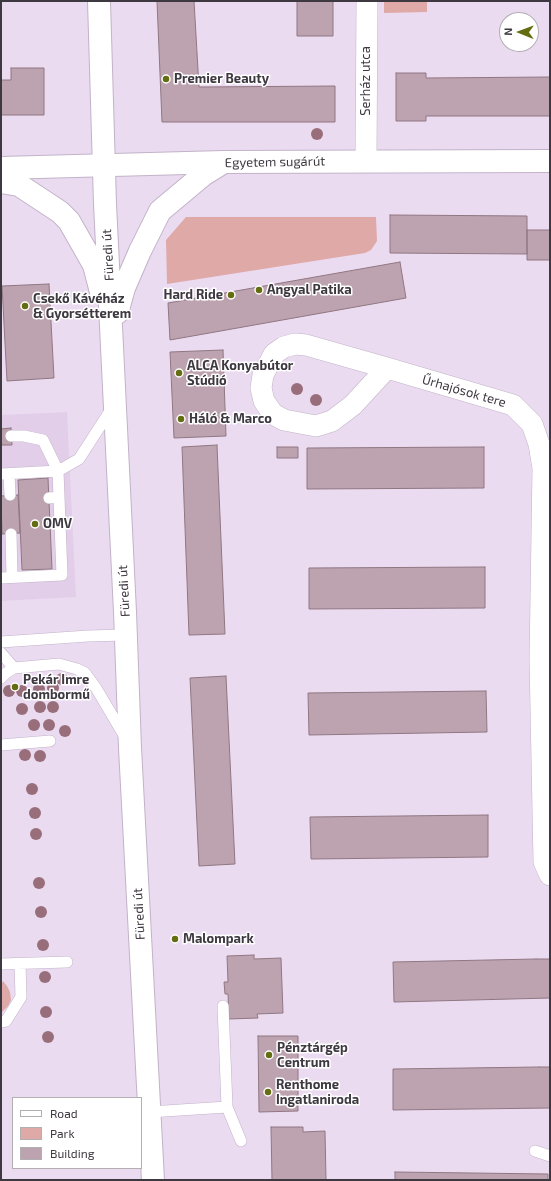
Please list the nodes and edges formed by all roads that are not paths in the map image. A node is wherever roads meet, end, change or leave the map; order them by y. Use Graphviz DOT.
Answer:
graph roads {
  1 [pos="99,1"];
  2 [pos="367,1"];
  3 [pos="550,160"];
  4 [pos="366,161"];
  5 [pos="224,162"];
  6 [pos="104,165"];
  7 [pos="1,168"];
  8 [pos="1,182"];
  9 [pos="112,332"];
  10 [pos="387,368"];
  11 [pos="115,402"];
  12 [pos="11,436"];
  13 [pos="58,471"];
  14 [pos="5,474"];
  15 [pos="10,495"];
  16 [pos="546,520"];
  17 [pos="11,534"];
  18 [pos="6,577"];
  19 [pos="126,635"];
  20 [pos="1,642"];
  21 [pos="1,653"];
  22 [pos="14,668"];
  23 [pos="1,678"];
  24 [pos="50,741"];
  25 [pos="1,745"];
  26 [pos="130,748"];
  27 [pos="550,876"];
  28 [pos="67,962"];
  29 [pos="1,964"];
  30 [pos="20,964"];
  31 [pos="224,1006"];
  32 [pos="1,1022"];
  33 [pos="227,1107"];
  34 [pos="150,1112"];
  35 [pos="241,1141"];
  36 [pos="535,1151"];
  37 [pos="550,1156"];
  38 [pos="153,1180"];
  1 -- 6 [label="main road, Füredi út"];
  2 -- 4 [label="street, Serház utca"];
  3 -- 4 [label="main road, Egyetem sugárút"];
  4 -- 5 [label="main road, Egyetem sugárút"];
  5 -- 6 [label="main road, Egyetem sugárút"];
  5 -- 9 [label="main road"];
  6 -- 7 [label="main road, Egyetem sugárút"];
  6 -- 9 [label="main road, Füredi út"];
  8 -- 9 [label="main road"];
  9 -- 11 [label="main road, Füredi út"];
  10 -- 10 [label="street, Űrhajósok tere"];
  10 -- 16 [label="street, Űrhajósok tere"];
  11 -- 13 [label="lane"];
  11 -- 19 [label="main road, Füredi út"];
  12 -- 13 [label="lane"];
  13 -- 14 [label="lane"];
  13 -- 18 [label="lane"];
  14 -- 15 [label="lane"];
  16 -- 27 [label="street, Űrhajósok tere"];
  17 -- 18 [label="lane"];
  19 -- 20 [label="lane"];
  19 -- 26 [label="main road, Füredi út"];
  21 -- 22 [label="lane"];
  22 -- 23 [label="lane"];
  22 -- 26 [label="lane"];
  24 -- 25 [label="lane"];
  26 -- 34 [label="main road, Füredi út"];
  28 -- 30 [label="lane"];
  29 -- 30 [label="lane"];
  30 -- 32 [label="lane"];
  31 -- 33 [label="lane"];
  33 -- 34 [label="lane"];
  33 -- 35 [label="lane"];
  34 -- 38 [label="main road, Füredi út"];
  36 -- 37 [label="lane"];
}
